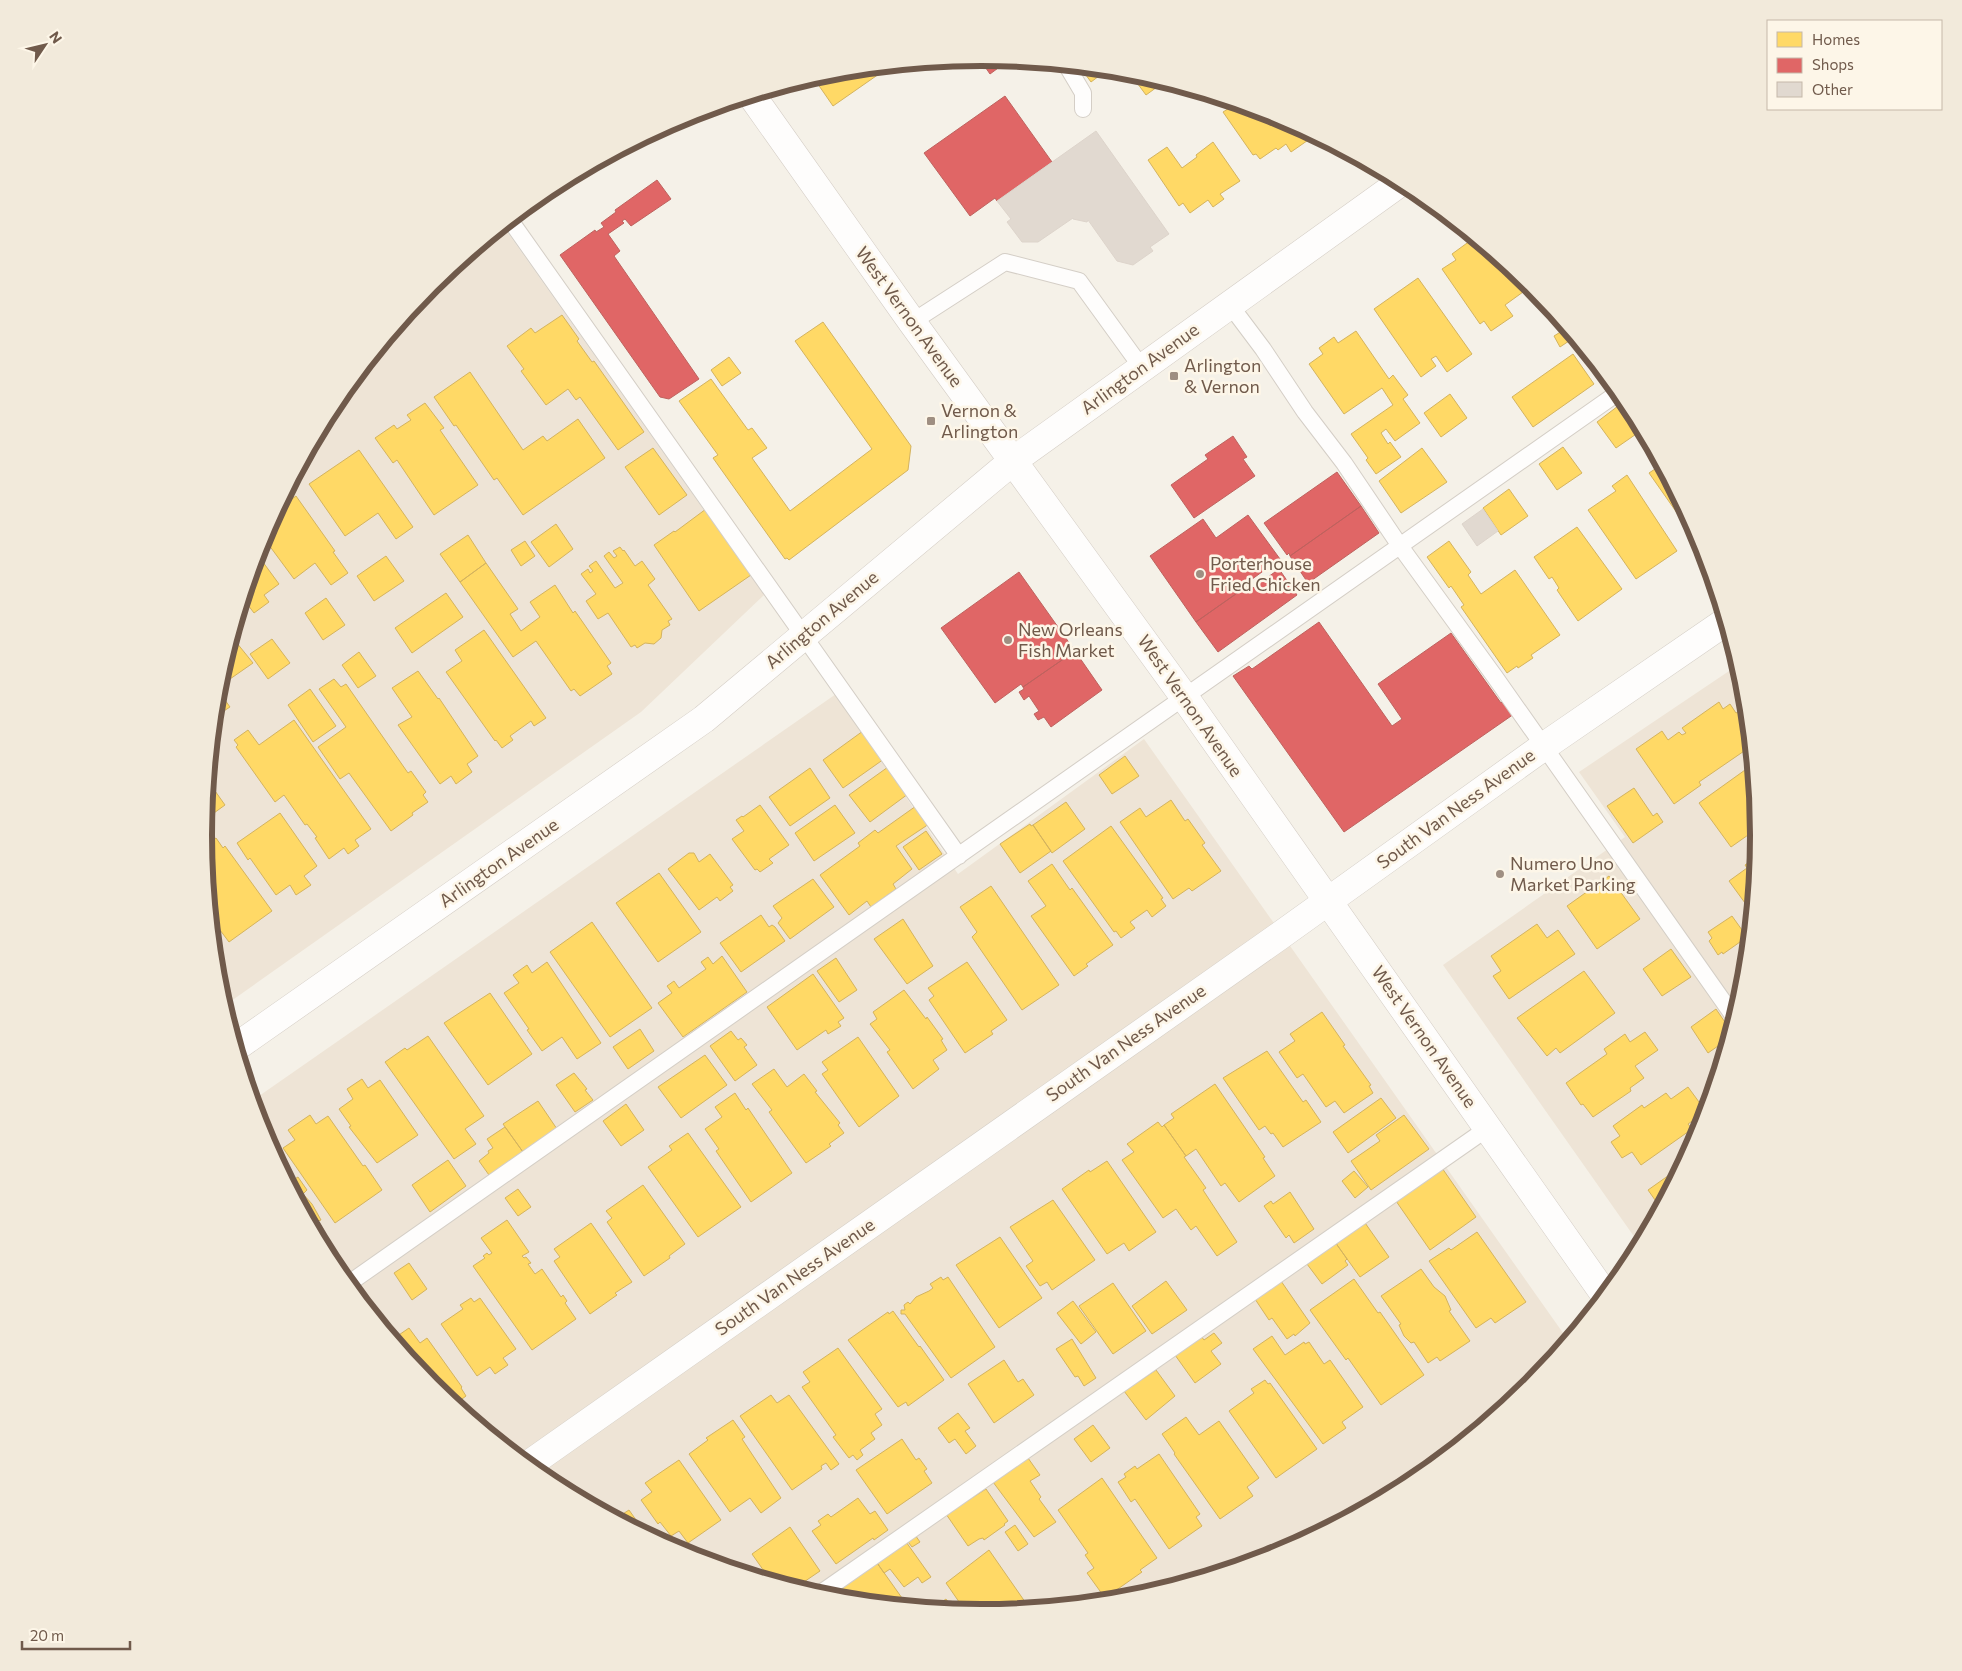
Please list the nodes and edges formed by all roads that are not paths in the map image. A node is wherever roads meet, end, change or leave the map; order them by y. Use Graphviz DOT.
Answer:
graph roads {
  1 [pos="1071,72"];
  2 [pos="755,100"];
  3 [pos="1083,109"];
  4 [pos="1395,187"];
  5 [pos="513,225"];
  6 [pos="1230,305"];
  7 [pos="912,322"];
  8 [pos="1142,368"];
  9 [pos="1613,397"];
  10 [pos="1014,460"];
  11 [pos="1400,546"];
  12 [pos="1721,625"];
  13 [pos="803,636"];
  14 [pos="1185,698"];
  15 [pos="1543,747"];
  16 [pos="959,856"];
  17 [pos="1328,901"];
  18 [pos="1730,1010"];
  19 [pos="241,1044"];
  20 [pos="1488,1128"];
  21 [pos="354,1280"];
  22 [pos="1601,1290"];
  23 [pos="534,1461"];
  24 [pos="827,1589"];
  1 -- 3 [label="lane"];
  2 -- 7 [label="main road, West Vernon Avenue"];
  4 -- 6 [label="main road, Arlington Avenue"];
  5 -- 13 [label="lane"];
  6 -- 8 [label="main road, Arlington Avenue"];
  6 -- 11 [label="lane"];
  7 -- 8 [label="lane"];
  7 -- 10 [label="main road, West Vernon Avenue"];
  8 -- 10 [label="main road, Arlington Avenue"];
  9 -- 11 [label="lane"];
  10 -- 13 [label="main road, Arlington Avenue"];
  10 -- 14 [label="main road, West Vernon Avenue"];
  11 -- 14 [label="lane"];
  11 -- 15 [label="lane"];
  12 -- 15 [label="main road, South Van Ness Avenue"];
  13 -- 16 [label="lane"];
  13 -- 19 [label="main road, Arlington Avenue"];
  14 -- 16 [label="lane"];
  14 -- 17 [label="main road, West Vernon Avenue"];
  15 -- 17 [label="main road, South Van Ness Avenue"];
  15 -- 18 [label="lane"];
  16 -- 21 [label="lane"];
  17 -- 20 [label="main road, West Vernon Avenue"];
  17 -- 23 [label="main road, South Van Ness Avenue"];
  20 -- 22 [label="main road, West Vernon Avenue"];
  20 -- 24 [label="lane"];
}
